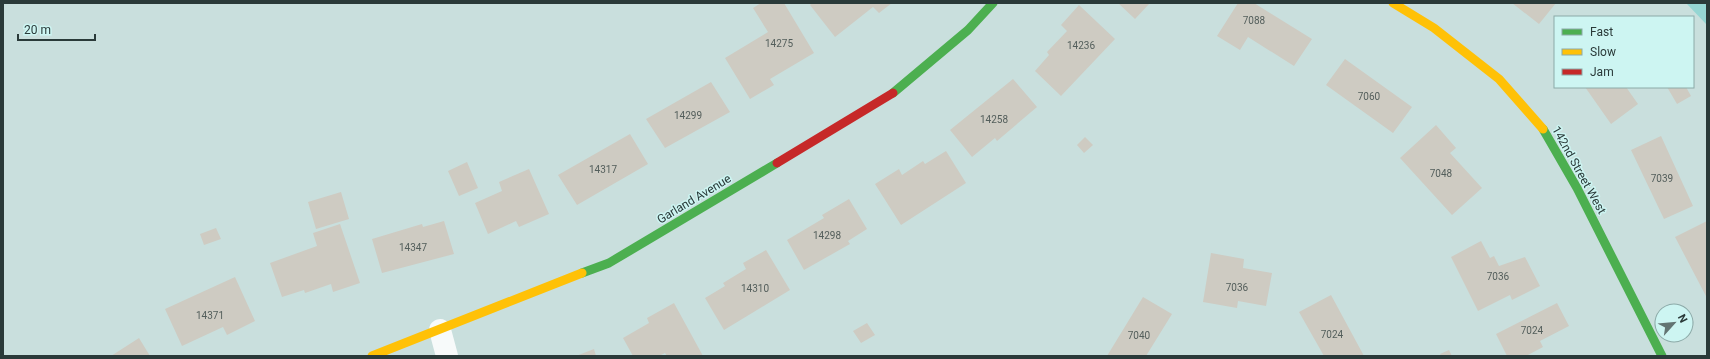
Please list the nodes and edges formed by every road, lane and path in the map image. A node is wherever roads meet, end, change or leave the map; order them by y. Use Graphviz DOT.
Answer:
graph roads {
  1 [pos="993,3"];
  2 [pos="1393,3"];
  3 [pos="440,330"];
  4 [pos="372,356"];
  5 [pos="447,356"];
  6 [pos="1662,356"];
  1 -- 3 [label="street, Garland Avenue"];
  2 -- 6 [label="street, 142nd Street West"];
  3 -- 4 [label="street, Garland Avenue"];
  3 -- 5 [label="street"];
}
